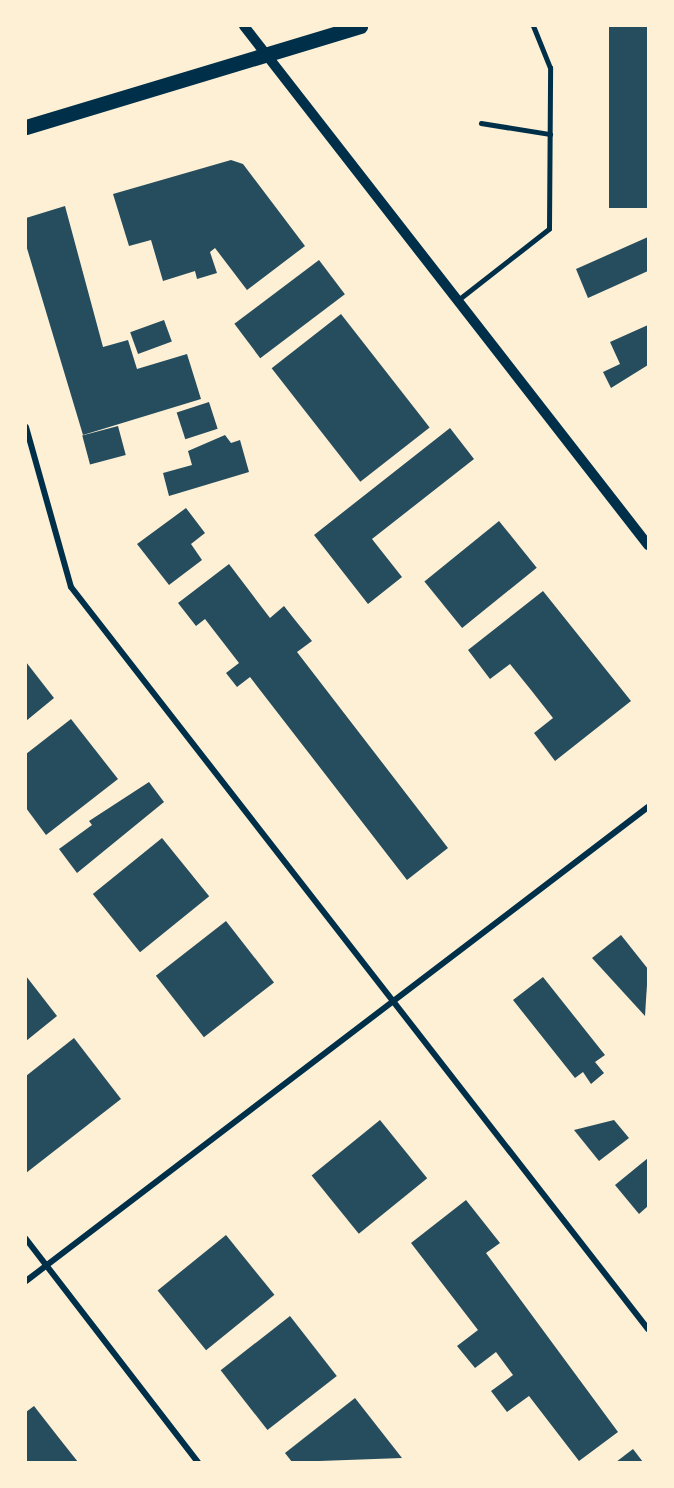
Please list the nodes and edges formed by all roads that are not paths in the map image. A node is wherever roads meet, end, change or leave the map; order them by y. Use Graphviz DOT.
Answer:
graph roads {
  1 [pos="244,26"];
  2 [pos="360,26"];
  3 [pos="533,26"];
  4 [pos="270,57"];
  5 [pos="481,123"];
  6 [pos="26,127"];
  7 [pos="550,134"];
  8 [pos="458,300"];
  9 [pos="26,427"];
  10 [pos="648,545"];
  11 [pos="648,807"];
  12 [pos="396,1004"];
  13 [pos="26,1239"];
  14 [pos="45,1264"];
  15 [pos="26,1281"];
  16 [pos="648,1329"];
  17 [pos="198,1462"];
  1 -- 4 [label="street"];
  2 -- 4 [label="main road"];
  3 -- 7 [label="lane"];
  4 -- 6 [label="main road"];
  4 -- 8 [label="street"];
  5 -- 7 [label="lane"];
  7 -- 8 [label="lane"];
  8 -- 10 [label="street"];
  9 -- 12 [label="street"];
  11 -- 12 [label="street"];
  12 -- 14 [label="street"];
  12 -- 16 [label="street"];
  13 -- 14 [label="street"];
  14 -- 15 [label="street"];
  14 -- 17 [label="street"];
}
